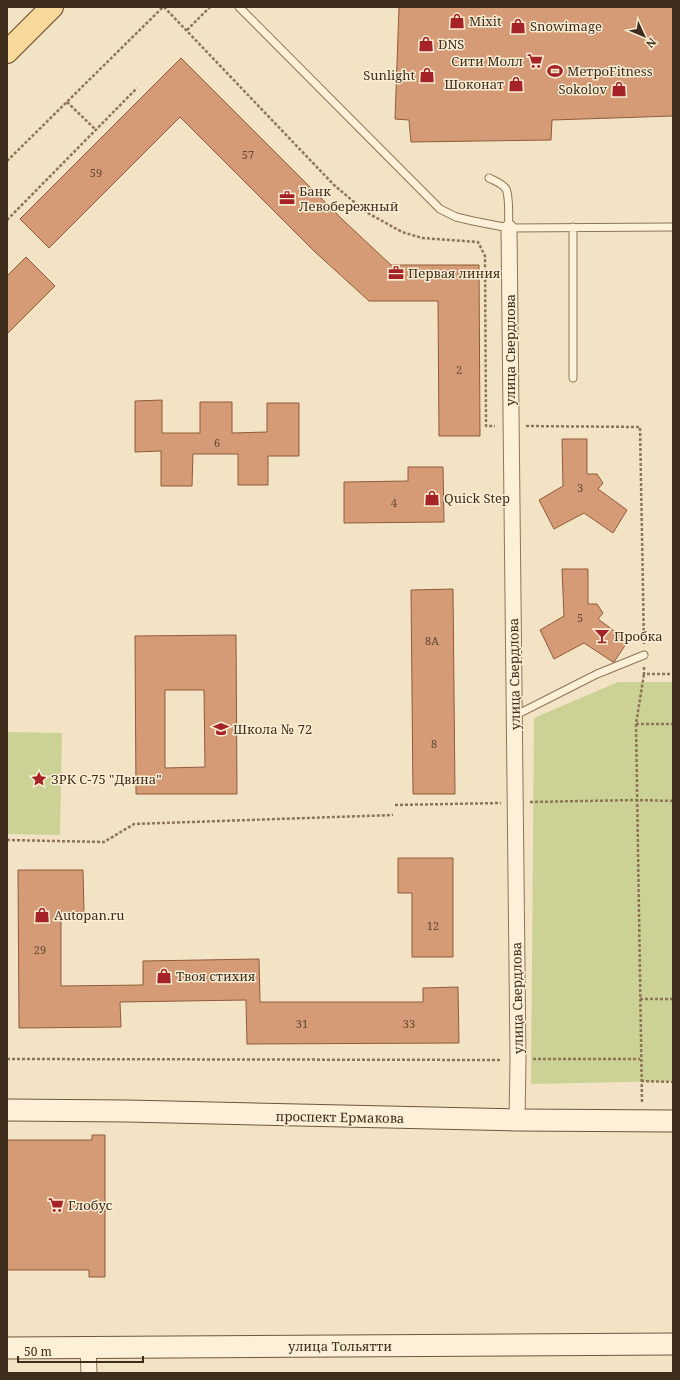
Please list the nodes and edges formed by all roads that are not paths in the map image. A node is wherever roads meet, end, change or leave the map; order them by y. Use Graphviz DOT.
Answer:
graph roads {
  1 [pos="52,7"];
  2 [pos="239,7"];
  3 [pos="7,52"];
  4 [pos="489,178"];
  5 [pos="573,227"];
  6 [pos="673,227"];
  7 [pos="509,228"];
  8 [pos="573,378"];
  9 [pos="644,655"];
  10 [pos="514,716"];
  11 [pos="7,1110"];
  12 [pos="517,1120"];
  13 [pos="673,1121"];
  14 [pos="673,1344"];
  15 [pos="88,1347"];
  16 [pos="7,1348"];
  17 [pos="89,1373"];
  1 -- 3 [label="main road"];
  2 -- 7 [label="lane"];
  4 -- 7 [label="lane"];
  5 -- 6 [label="lane"];
  5 -- 7 [label="lane"];
  5 -- 8 [label="lane"];
  7 -- 10 [label="street, улица Свердлова"];
  9 -- 10 [label="lane"];
  10 -- 12 [label="street, улица Свердлова"];
  11 -- 12 [label="street, проспект Ермакова"];
  12 -- 13 [label="street, проспект Ермакова"];
  14 -- 15 [label="street, улица Тольятти"];
  15 -- 16 [label="street, улица Тольятти"];
  15 -- 17 [label="street"];
}
